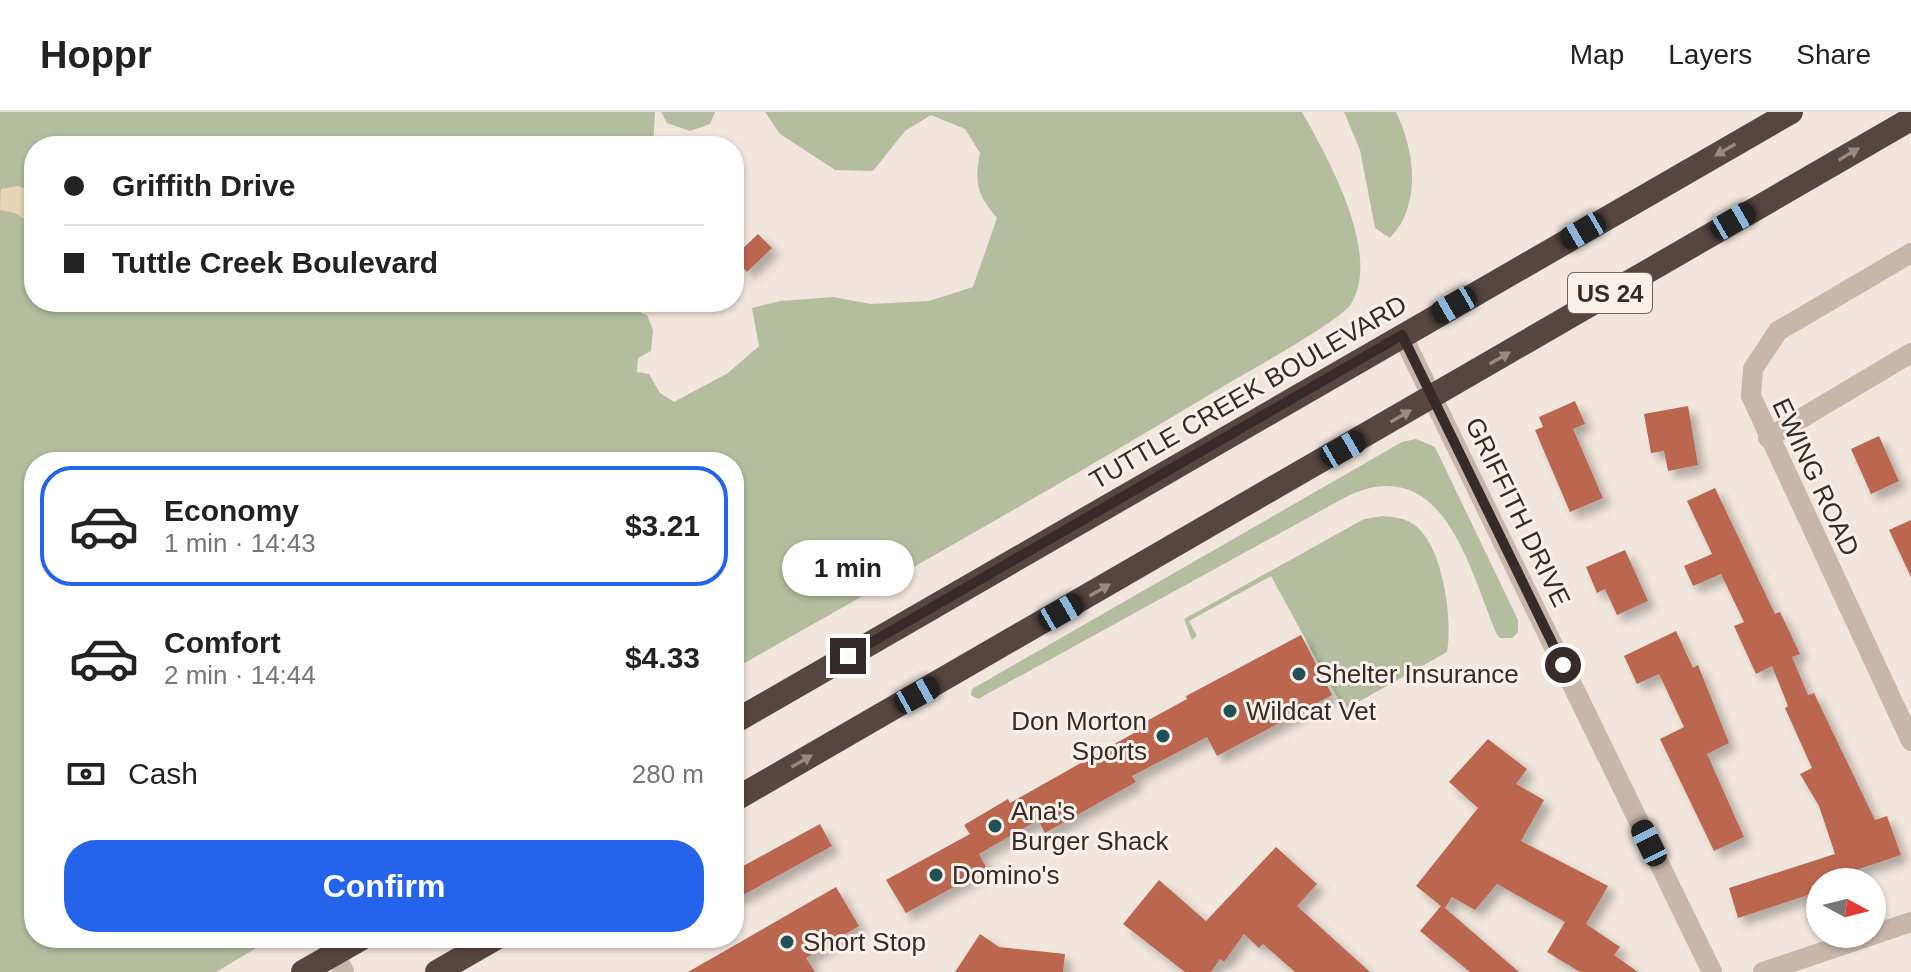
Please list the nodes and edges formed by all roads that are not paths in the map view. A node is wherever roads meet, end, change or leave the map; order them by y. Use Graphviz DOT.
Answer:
graph roads {
  1 [pos="1791,112"];
  2 [pos="1911,119"];
  3 [pos="1911,253"];
  4 [pos="1402,335"];
  5 [pos="1911,353"];
  6 [pos="1433,397"];
  7 [pos="1768,438"];
  8 [pos="744,716"];
  9 [pos="1911,741"];
  10 [pos="744,794"];
  11 [pos="1911,922"];
  12 [pos="479,948"];
  13 [pos="340,963"];
  14 [pos="303,972"];
  15 [pos="437,972"];
  16 [pos="1712,972"];
  17 [pos="1763,972"];
  1 -- 4 [label="highway, TUTTLE CREEK BOULEVARD / US 24, one-way"];
  6 -- 2 [label="highway, US 24, one-way"];
  3 -- 7 [label="street, EWING ROAD"];
  4 -- 6 [label="street, GRIFFITH DRIVE"];
  4 -- 8 [label="highway, TUTTLE CREEK BOULEVARD / US 24"];
  5 -- 7 [label="street"];
  10 -- 6 [label="highway, US 24, one-way"];
  6 -- 16 [label="street, GRIFFITH DRIVE"];
  7 -- 9 [label="street, EWING ROAD"];
  11 -- 17 [label="street"];
  12 -- 15 [label="highway"];
  13 -- 14 [label="highway"];
}
